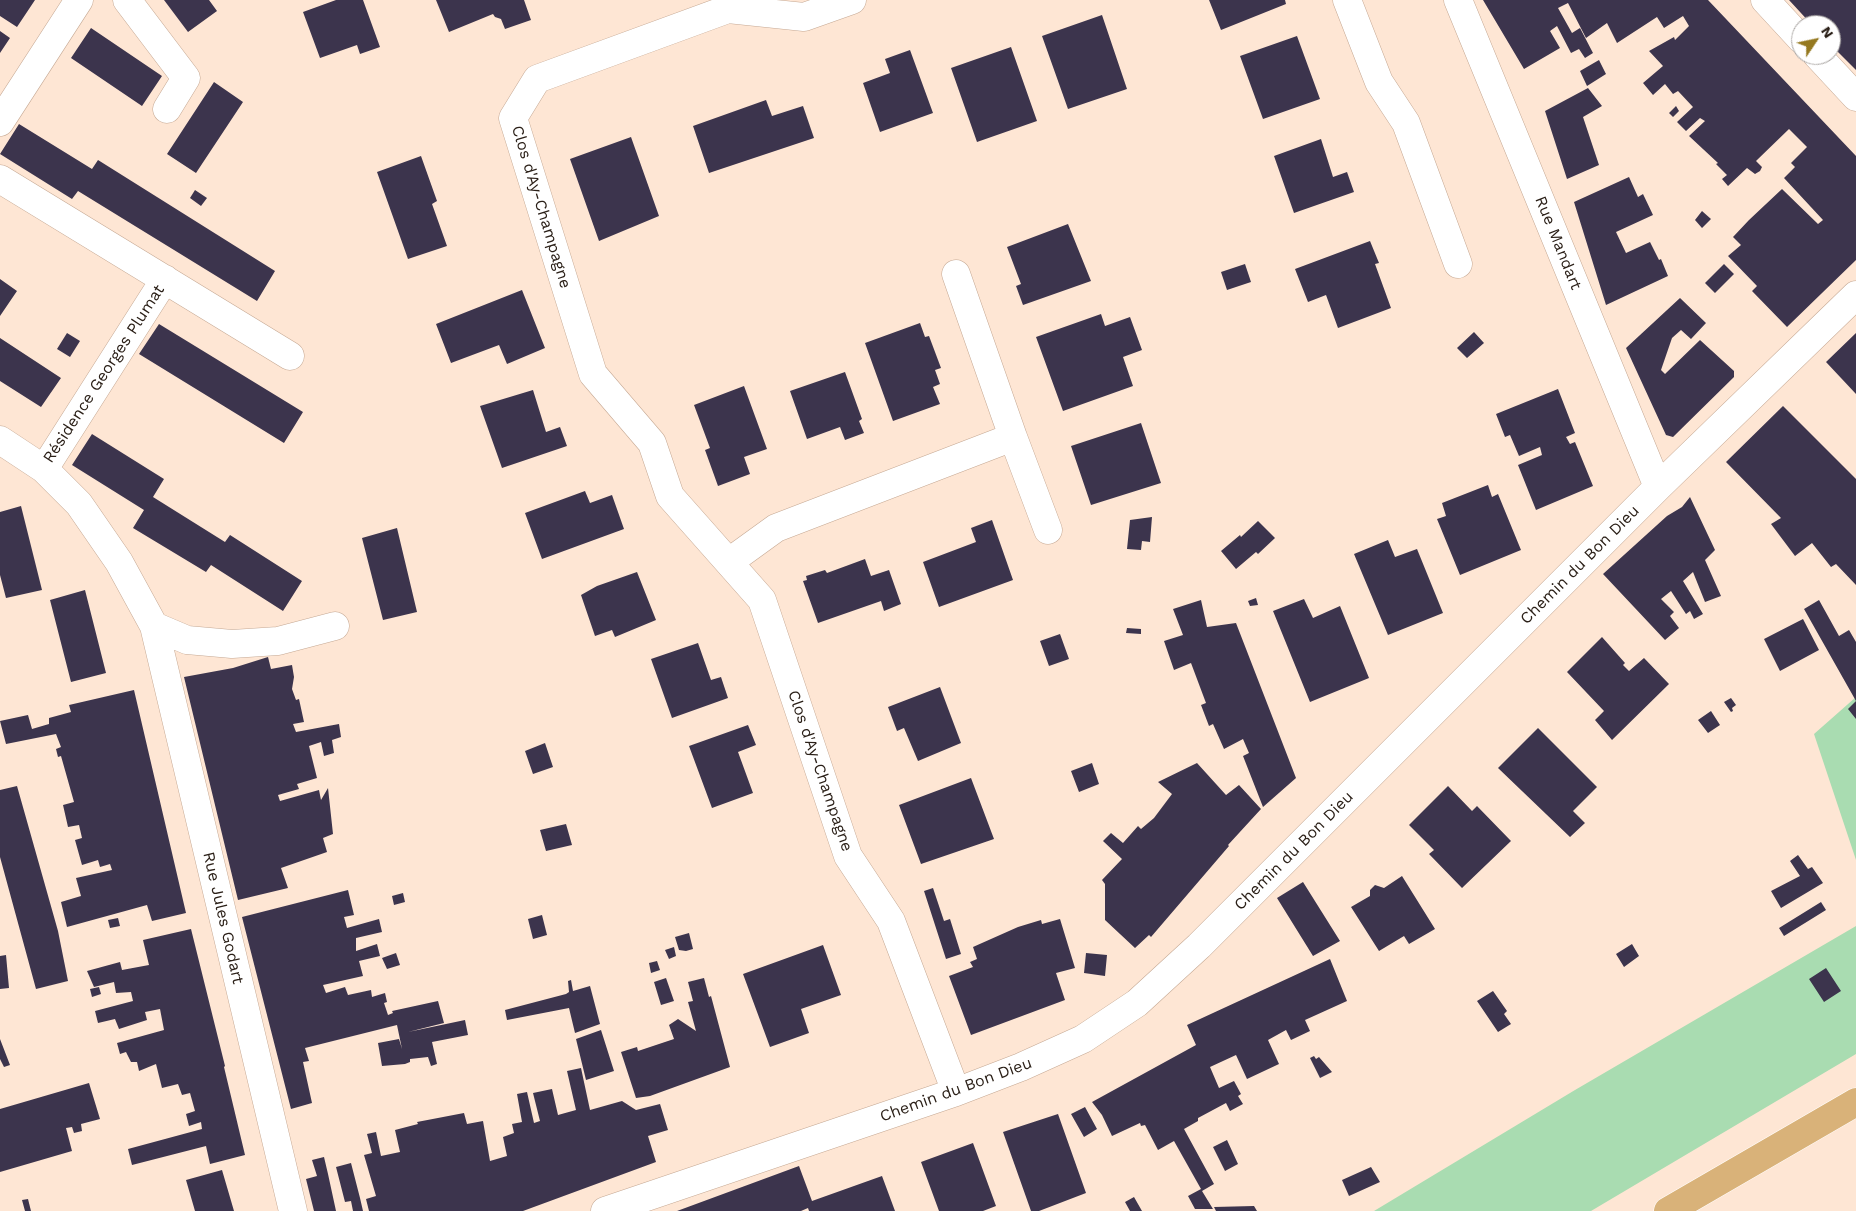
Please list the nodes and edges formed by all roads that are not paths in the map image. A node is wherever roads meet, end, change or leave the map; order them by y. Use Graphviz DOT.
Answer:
graph roads {
  1 [pos="79,0"];
  2 [pos="127,0"];
  3 [pos="852,0"];
  4 [pos="1347,0"];
  5 [pos="1458,0"];
  6 [pos="1765,0"];
  7 [pos="1791,27"];
  8 [pos="1826,65"];
  9 [pos="1856,97"];
  10 [pos="167,109"];
  11 [pos="0,122"];
  12 [pos="0,179"];
  13 [pos="1458,264"];
  14 [pos="956,274"];
  15 [pos="165,279"];
  16 [pos="1856,295"];
  17 [pos="290,356"];
  18 [pos="1013,437"];
  19 [pos="0,440"];
  20 [pos="44,470"];
  21 [pos="1658,487"];
  22 [pos="1048,530"];
  23 [pos="729,562"];
  24 [pos="154,626"];
  25 [pos="335,626"];
  26 [pos="956,1092"];
  27 [pos="1856,1102"];
  28 [pos="293,1211"];
  29 [pos="605,1211"];
  30 [pos="1668,1211"];
  1 -- 11 [label="street"];
  2 -- 10 [label="street"];
  3 -- 23 [label="street, Clos d'Ay-Champagne"];
  4 -- 13 [label="street"];
  5 -- 21 [label="street, Rue Mandart"];
  6 -- 7 [label="street"];
  8 -- 9 [label="street"];
  12 -- 15 [label="street, Résidence Georges Plumat"];
  14 -- 18 [label="street"];
  15 -- 17 [label="street, Résidence Georges Plumat"];
  15 -- 20 [label="street, Résidence Georges Plumat"];
  16 -- 21 [label="street, Chemin du Bon Dieu"];
  18 -- 22 [label="street"];
  18 -- 23 [label="street"];
  19 -- 20 [label="street, Résidence Georges Plumat"];
  20 -- 24 [label="street, Résidence Georges Plumat"];
  21 -- 26 [label="street, Chemin du Bon Dieu"];
  23 -- 26 [label="street, Clos d'Ay-Champagne"];
  24 -- 25 [label="street"];
  24 -- 28 [label="street, Rue Jules Godart"];
  26 -- 29 [label="street, Chemin du Bon Dieu"];
  27 -- 30 [label="main road"];
}
